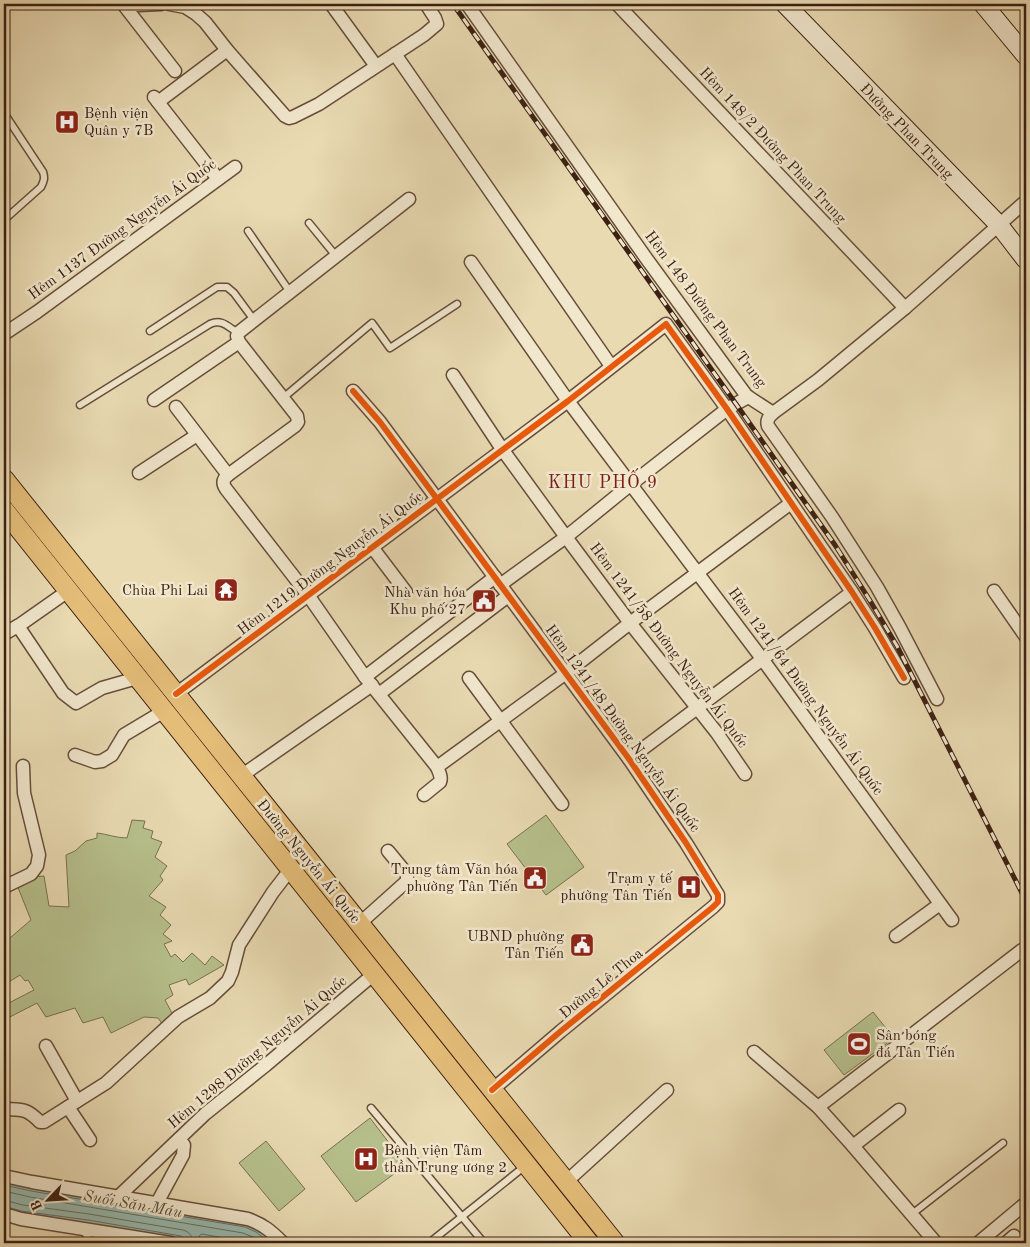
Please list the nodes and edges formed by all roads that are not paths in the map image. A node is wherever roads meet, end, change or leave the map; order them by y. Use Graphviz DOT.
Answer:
graph roads {
  1 [pos="124,4"];
  2 [pos="161,4"];
  3 [pos="169,4"];
  4 [pos="331,4"];
  5 [pos="426,4"];
  6 [pos="467,4"];
  7 [pos="617,4"];
  8 [pos="785,4"];
  9 [pos="983,4"];
  10 [pos="227,50"];
  11 [pos="395,54"];
  12 [pos="1026,56"];
  13 [pos="376,66"];
  14 [pos="175,71"];
  15 [pos="4,113"];
  16 [pos="235,167"];
  17 [pos="218,179"];
  18 [pos="409,199"];
  19 [pos="1026,201"];
  20 [pos="4,220"];
  21 [pos="309,223"];
  22 [pos="998,225"];
  23 [pos="248,231"];
  24 [pos="336,256"];
  25 [pos="1026,260"];
  26 [pos="471,262"];
  27 [pos="290,292"];
  28 [pos="457,304"];
  29 [pos="905,308"];
  30 [pos="254,320"];
  31 [pos="150,331"];
  32 [pos="4,334"];
  33 [pos="239,338"];
  34 [pos="612,366"];
  35 [pos="453,375"];
  36 [pos="353,391"];
  37 [pos="748,397"];
  38 [pos="283,398"];
  39 [pos="154,400"];
  40 [pos="568,401"];
  41 [pos="80,405"];
  42 [pos="176,407"];
  43 [pos="727,409"];
  44 [pos="773,413"];
  45 [pos="197,435"];
  46 [pos="502,450"];
  47 [pos="140,473"];
  48 [pos="228,475"];
  49 [pos="4,479"];
  50 [pos="630,484"];
  51 [pos="437,498"];
  52 [pos="791,503"];
  53 [pos="4,510"];
  54 [pos="566,537"];
  55 [pos="372,547"];
  56 [pos="698,572"];
  57 [pos="497,581"];
  58 [pos="994,590"];
  59 [pos="68,591"];
  60 [pos="406,592"];
  61 [pos="852,592"];
  62 [pos="308,595"];
  63 [pos="508,596"];
  64 [pos="630,623"];
  65 [pos="18,626"];
  66 [pos="4,634"];
  67 [pos="1026,637"];
  68 [pos="763,660"];
  69 [pos="566,673"];
  70 [pos="137,678"];
  71 [pos="469,678"];
  72 [pos="904,678"];
  73 [pos="372,685"];
  74 [pos="176,694"];
  75 [pos="937,699"];
  76 [pos="698,708"];
  77 [pos="164,711"];
  78 [pos="500,720"];
  79 [pos="75,755"];
  80 [pos="629,759"];
  81 [pos="23,766"];
  82 [pos="437,767"];
  83 [pos="745,774"];
  84 [pos="241,776"];
  85 [pos="424,795"];
  86 [pos="562,804"];
  87 [pos="388,851"];
  88 [pos="290,870"];
  89 [pos="4,887"];
  90 [pos="717,892"];
  91 [pos="940,904"];
  92 [pos="952,920"];
  93 [pos="359,924"];
  94 [pos="896,936"];
  95 [pos="1022,950"];
  96 [pos="374,974"];
  97 [pos="46,1046"];
  98 [pos="754,1052"];
  99 [pos="492,1090"];
  100 [pos="667,1090"];
  101 [pos="477,1102"];
  102 [pos="73,1104"];
  103 [pos="818,1107"];
  104 [pos="371,1108"];
  105 [pos="4,1110"];
  106 [pos="899,1110"];
  107 [pos="179,1138"];
  108 [pos="90,1140"];
  109 [pos="1002,1143"];
  110 [pos="853,1146"];
  111 [pos="526,1165"];
  112 [pos="4,1176"];
  113 [pos="566,1182"];
  114 [pos="118,1196"];
  115 [pos="157,1203"];
  116 [pos="1026,1203"];
  117 [pos="4,1214"];
  118 [pos="912,1214"];
  119 [pos="462,1217"];
  120 [pos="81,1228"];
  121 [pos="92,1243"];
  122 [pos="171,1243"];
  123 [pos="283,1243"];
  124 [pos="429,1243"];
  125 [pos="484,1243"];
  126 [pos="589,1243"];
  127 [pos="615,1243"];
  128 [pos="936,1243"];
  129 [pos="978,1243"];
  1 -- 2 [label="street"];
  1 -- 14 [label="street"];
  3 -- 10 [label="street"];
  4 -- 13 [label="street"];
  5 -- 11 [label="street"];
  6 -- 37 [label="street, Hẻm 148 Đường Phan Trung"];
  7 -- 29 [label="street, Hẻm 148/2 Đường Phan Trung"];
  8 -- 22 [label="main road, Đường Phan Trung"];
  9 -- 12 [label="main road"];
  10 -- 13 [label="street"];
  10 -- 17 [label="street"];
  11 -- 13 [label="street"];
  11 -- 34 [label="street"];
  15 -- 20 [label="lane"];
  16 -- 17 [label="street, Hẻm 1137 Đường Nguyễn Ái Quốc"];
  17 -- 32 [label="street, Hẻm 1137 Đường Nguyễn Ái Quốc"];
  18 -- 24 [label="street"];
  19 -- 22 [label="street"];
  21 -- 24 [label="lane"];
  22 -- 25 [label="main road, Đường Phan Trung"];
  22 -- 29 [label="street"];
  23 -- 27 [label="lane"];
  24 -- 27 [label="street"];
  26 -- 40 [label="street, Hẻm 1241/64 Đường Nguyễn Ái Quốc"];
  27 -- 30 [label="street"];
  28 -- 38 [label="lane"];
  29 -- 44 [label="street"];
  30 -- 31 [label="lane"];
  30 -- 33 [label="street"];
  33 -- 38 [label="street"];
  33 -- 39 [label="street"];
  33 -- 41 [label="lane"];
  34 -- 40 [label="street, Hẻm 1219 Đường Nguyễn Ái Quốc"];
  34 -- 43 [label="street, Hẻm 1219 Đường Nguyễn Ái Quốc"];
  35 -- 46 [label="street, Hẻm 1241/58 Đường Nguyễn Ái Quốc"];
  36 -- 51 [label="street, Hẻm 1241/48 Đường Nguyễn Ái Quốc"];
  37 -- 43 [label="street"];
  37 -- 44 [label="street, Hẻm 148 Đường Phan Trung"];
  38 -- 48 [label="street"];
  40 -- 46 [label="street, Hẻm 1219 Đường Nguyễn Ái Quốc"];
  40 -- 50 [label="street, Hẻm 1241/64 Đường Nguyễn Ái Quốc"];
  42 -- 45 [label="street"];
  43 -- 50 [label="street"];
  43 -- 52 [label="street"];
  44 -- 75 [label="street"];
  45 -- 47 [label="street"];
  45 -- 48 [label="street"];
  46 -- 51 [label="street, Hẻm 1219 Đường Nguyễn Ái Quốc"];
  46 -- 54 [label="street, Hẻm 1241/58 Đường Nguyễn Ái Quốc"];
  48 -- 62 [label="street"];
  49 -- 74 [label="main road, Đường Nguyễn Ái Quốc"];
  50 -- 54 [label="street"];
  50 -- 56 [label="street, Hẻm 1241/64 Đường Nguyễn Ái Quốc"];
  51 -- 55 [label="street, Hẻm 1219 Đường Nguyễn Ái Quốc"];
  51 -- 57 [label="street, Hẻm 1241/48 Đường Nguyễn Ái Quốc"];
  52 -- 56 [label="street"];
  52 -- 61 [label="street"];
  53 -- 59 [label="main road, Đường Nguyễn Ái Quốc"];
  54 -- 57 [label="street"];
  54 -- 64 [label="street, Hẻm 1241/58 Đường Nguyễn Ái Quốc"];
  55 -- 60 [label="street"];
  55 -- 62 [label="street, Hẻm 1219 Đường Nguyễn Ái Quốc"];
  56 -- 64 [label="street"];
  56 -- 68 [label="street, Hẻm 1241/64 Đường Nguyễn Ái Quốc"];
  57 -- 63 [label="street, Hẻm 1241/48 Đường Nguyễn Ái Quốc"];
  57 -- 73 [label="street"];
  58 -- 67 [label="street"];
  59 -- 65 [label="street"];
  59 -- 70 [label="main road, Đường Nguyễn Ái Quốc"];
  61 -- 68 [label="street"];
  61 -- 72 [label="street"];
  62 -- 73 [label="street"];
  62 -- 74 [label="street, Hẻm 1219 Đường Nguyễn Ái Quốc"];
  63 -- 69 [label="street, Hẻm 1241/48 Đường Nguyễn Ái Quốc"];
  63 -- 73 [label="street"];
  64 -- 69 [label="street"];
  64 -- 76 [label="street, Hẻm 1241/58 Đường Nguyễn Ái Quốc"];
  65 -- 66 [label="street"];
  65 -- 70 [label="street"];
  68 -- 76 [label="street"];
  68 -- 91 [label="street, Hẻm 1241/64 Đường Nguyễn Ái Quốc"];
  69 -- 78 [label="street"];
  69 -- 80 [label="street, Hẻm 1241/48 Đường Nguyễn Ái Quốc"];
  70 -- 77 [label="main road, Đường Nguyễn Ái Quốc"];
  71 -- 78 [label="street"];
  73 -- 82 [label="street"];
  73 -- 84 [label="street"];
  74 -- 84 [label="main road, Đường Nguyễn Ái Quốc"];
  76 -- 80 [label="street"];
  76 -- 83 [label="street, Hẻm 1241/58 Đường Nguyễn Ái Quốc"];
  77 -- 79 [label="street"];
  77 -- 88 [label="main road, Đường Nguyễn Ái Quốc"];
  78 -- 82 [label="street"];
  78 -- 86 [label="street"];
  80 -- 90 [label="street, Hẻm 1241/48 Đường Nguyễn Ái Quốc"];
  81 -- 89 [label="street"];
  82 -- 85 [label="street"];
  84 -- 93 [label="main road, Đường Nguyễn Ái Quốc"];
  87 -- 93 [label="street"];
  88 -- 96 [label="main road, Đường Nguyễn Ái Quốc"];
  88 -- 102 [label="street"];
  90 -- 99 [label="street, Đường Lê Thoa"];
  91 -- 92 [label="street, Hẻm 1241/64 Đường Nguyễn Ái Quốc"];
  91 -- 94 [label="street"];
  93 -- 99 [label="main road, Đường Nguyễn Ái Quốc"];
  95 -- 103 [label="street"];
  96 -- 101 [label="main road, Đường Nguyễn Ái Quốc"];
  96 -- 107 [label="street, Hẻm 1298 Đường Nguyễn Ái Quốc"];
  97 -- 102 [label="street"];
  98 -- 103 [label="street"];
  99 -- 101 [label="main road"];
  99 -- 113 [label="main road, Đường Nguyễn Ái Quốc"];
  100 -- 113 [label="street"];
  101 -- 111 [label="main road, Đường Nguyễn Ái Quốc"];
  102 -- 105 [label="street"];
  102 -- 108 [label="street"];
  103 -- 110 [label="street"];
  104 -- 119 [label="lane"];
  106 -- 110 [label="street"];
  107 -- 114 [label="street, Hẻm 1298 Đường Nguyễn Ái Quốc"];
  107 -- 115 [label="street"];
  109 -- 118 [label="lane"];
  110 -- 118 [label="street"];
  111 -- 119 [label="lane"];
  111 -- 126 [label="main road, Đường Nguyễn Ái Quốc"];
  112 -- 114 [label="street"];
  113 -- 127 [label="main road, Đường Nguyễn Ái Quốc"];
  114 -- 115 [label="street"];
  115 -- 123 [label="street"];
  116 -- 129 [label="street"];
  117 -- 120 [label="street"];
  118 -- 128 [label="street"];
  119 -- 124 [label="lane"];
  119 -- 125 [label="lane"];
  120 -- 121 [label="lane"];
  120 -- 122 [label="street"];
}
